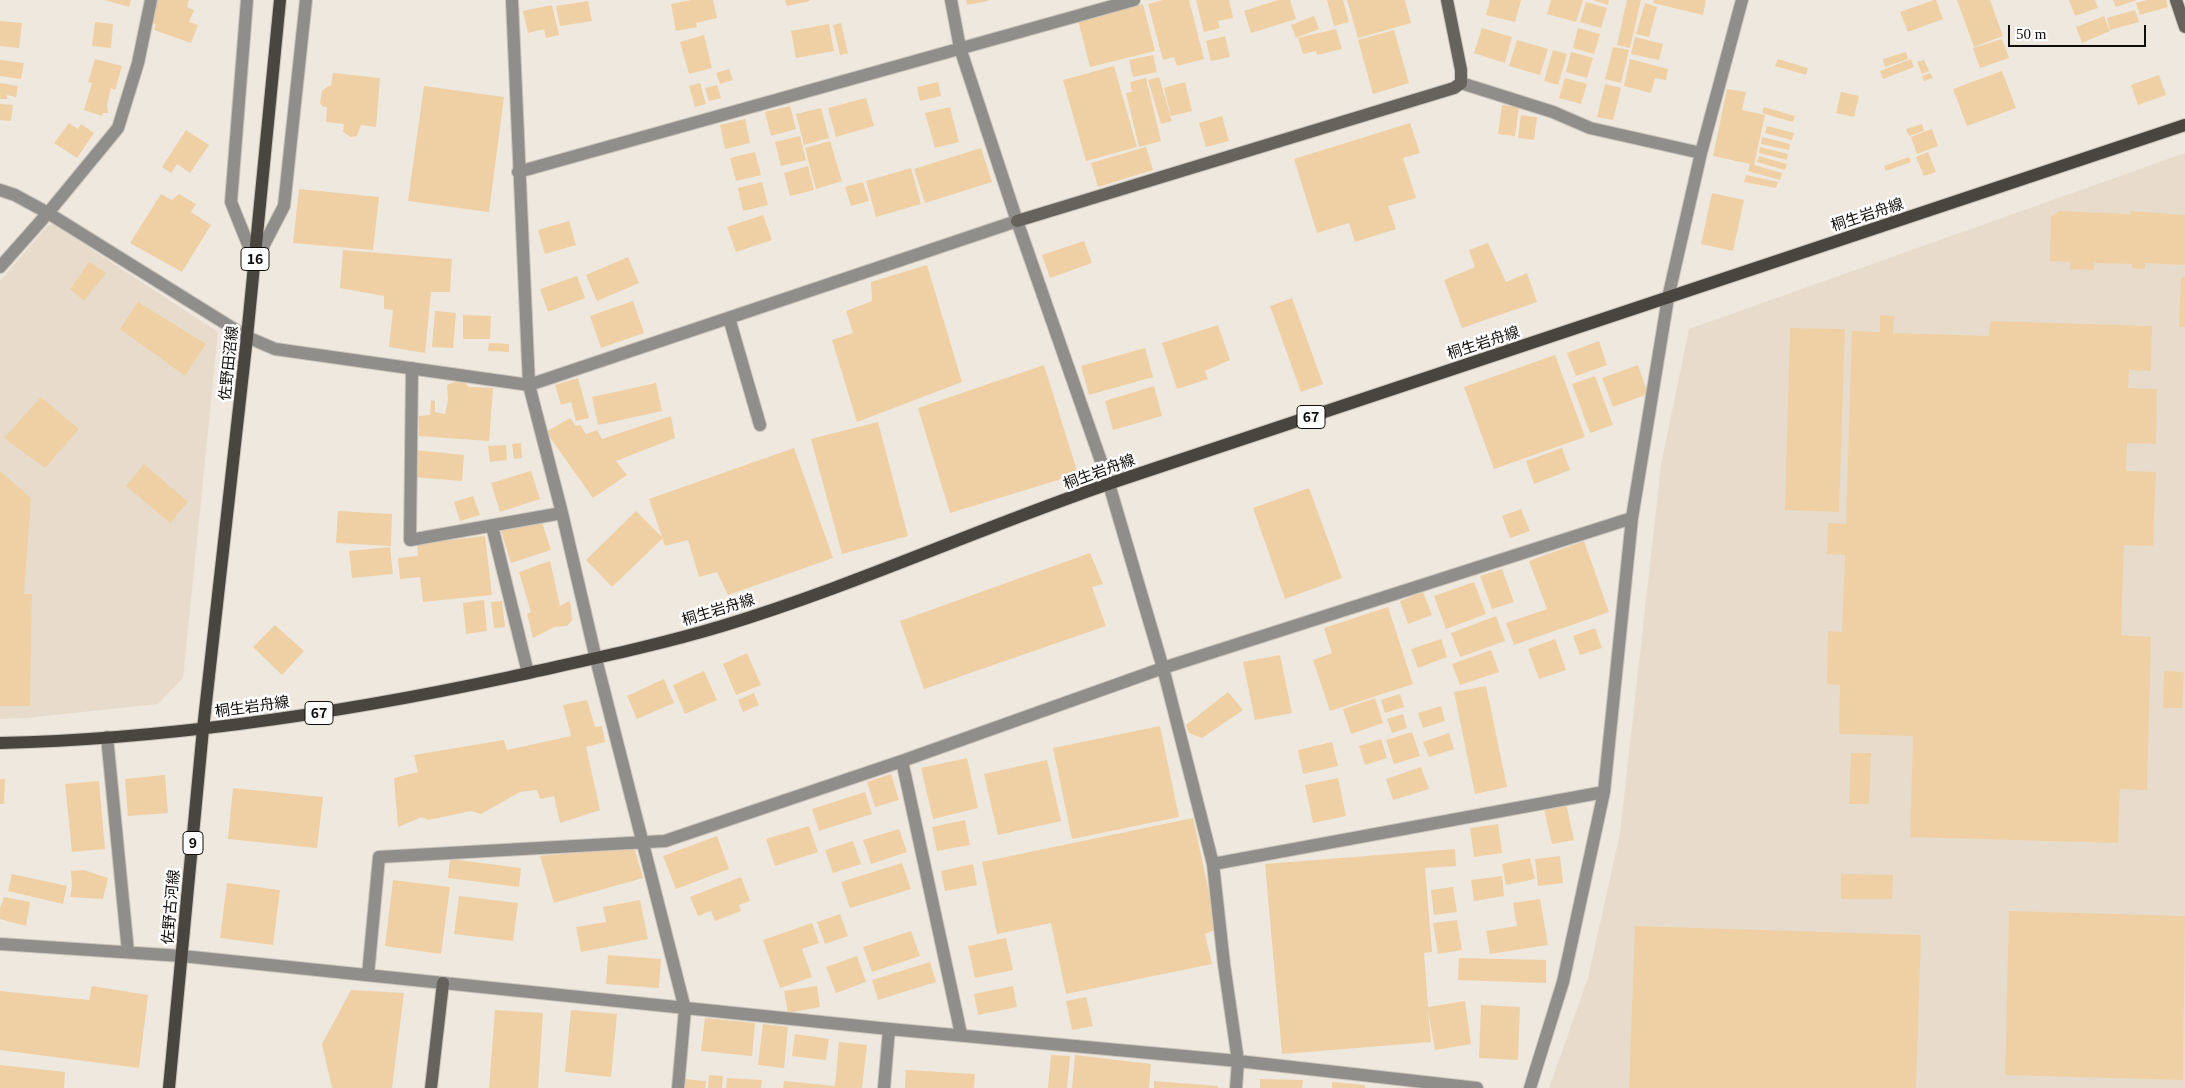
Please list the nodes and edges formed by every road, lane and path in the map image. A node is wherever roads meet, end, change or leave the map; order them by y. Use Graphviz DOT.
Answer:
graph roads {
  1 [pos="151,0"];
  2 [pos="247,0"];
  3 [pos="280,0"];
  4 [pos="306,0"];
  5 [pos="512,0"];
  6 [pos="951,0"];
  7 [pos="1134,0"];
  8 [pos="1447,0"];
  9 [pos="1742,0"];
  10 [pos="2176,0"];
  11 [pos="2185,27"];
  12 [pos="960,48"];
  13 [pos="1462,83"];
  14 [pos="2185,125"];
  15 [pos="1701,153"];
  16 [pos="518,172"];
  17 [pos="0,190"];
  18 [pos="48,213"];
  19 [pos="1017,221"];
  20 [pos="255,262"];
  21 [pos="0,267"];
  22 [pos="1668,298"];
  23 [pos="729,318"];
  24 [pos="247,337"];
  25 [pos="412,368"];
  26 [pos="529,385"];
  27 [pos="760,425"];
  28 [pos="1109,484"];
  29 [pos="562,513"];
  30 [pos="1632,518"];
  31 [pos="492,526"];
  32 [pos="596,659"];
  33 [pos="1163,668"];
  34 [pos="528,673"];
  35 [pos="203,729"];
  36 [pos="107,738"];
  37 [pos="0,743"];
  38 [pos="902,761"];
  39 [pos="1604,792"];
  40 [pos="642,843"];
  41 [pos="1213,864"];
  42 [pos="0,944"];
  43 [pos="128,952"];
  44 [pos="182,956"];
  45 [pos="368,974"];
  46 [pos="443,983"];
  47 [pos="685,1009"];
  48 [pos="889,1029"];
  49 [pos="961,1034"];
  50 [pos="1238,1060"];
  51 [pos="169,1088"];
  52 [pos="431,1088"];
  53 [pos="678,1088"];
  54 [pos="884,1088"];
  55 [pos="1236,1088"];
  56 [pos="1477,1088"];
  57 [pos="1530,1088"];
  1 -- 18 [label="street"];
  2 -- 20 [label="street"];
  3 -- 20 [label="main road, 佐野田沼線 / 16"];
  4 -- 20 [label="street"];
  5 -- 16 [label="street"];
  6 -- 12 [label="street"];
  7 -- 12 [label="street"];
  8 -- 13 [label="street"];
  9 -- 15 [label="street"];
  10 -- 11 [label="street"];
  12 -- 16 [label="street"];
  12 -- 19 [label="street"];
  13 -- 15 [label="street"];
  13 -- 19 [label="street"];
  14 -- 22 [label="main road, 桐生岩舟線 / 67"];
  15 -- 22 [label="street"];
  16 -- 26 [label="street"];
  17 -- 18 [label="street"];
  18 -- 21 [label="street"];
  18 -- 24 [label="street"];
  19 -- 23 [label="street"];
  19 -- 28 [label="street"];
  20 -- 24 [label="main road, 佐野田沼線 / 16"];
  22 -- 28 [label="main road, 桐生岩舟線 / 67"];
  22 -- 30 [label="street"];
  23 -- 26 [label="street"];
  23 -- 27 [label="street"];
  24 -- 25 [label="street"];
  24 -- 35 [label="main road, 佐野田沼線 / 16"];
  25 -- 26 [label="street"];
  25 -- 31 [label="street"];
  26 -- 29 [label="street"];
  28 -- 32 [label="main road, 桐生岩舟線 / 67"];
  28 -- 33 [label="street"];
  29 -- 31 [label="street"];
  29 -- 32 [label="street"];
  30 -- 33 [label="street"];
  30 -- 39 [label="street"];
  31 -- 34 [label="street"];
  32 -- 34 [label="main road, 桐生岩舟線 / 67"];
  32 -- 40 [label="street"];
  33 -- 38 [label="street"];
  33 -- 41 [label="street"];
  34 -- 35 [label="main road, 桐生岩舟線 / 67"];
  35 -- 36 [label="main road, 桐生岩舟線 / 67"];
  35 -- 44 [label="main road, 佐野古河線 / 9"];
  36 -- 37 [label="main road, 桐生岩舟線 / 67"];
  36 -- 43 [label="street"];
  38 -- 40 [label="street"];
  38 -- 49 [label="street"];
  39 -- 41 [label="street"];
  39 -- 57 [label="street"];
  40 -- 45 [label="street"];
  40 -- 47 [label="street"];
  41 -- 50 [label="street"];
  42 -- 43 [label="street"];
  43 -- 44 [label="street"];
  44 -- 45 [label="street"];
  44 -- 51 [label="main road, 佐野古河線 / 9"];
  45 -- 46 [label="street"];
  46 -- 47 [label="street"];
  46 -- 52 [label="street"];
  47 -- 48 [label="street"];
  47 -- 53 [label="street"];
  48 -- 49 [label="street"];
  48 -- 54 [label="street"];
  49 -- 50 [label="street"];
  50 -- 55 [label="street"];
  50 -- 56 [label="street"];
}
